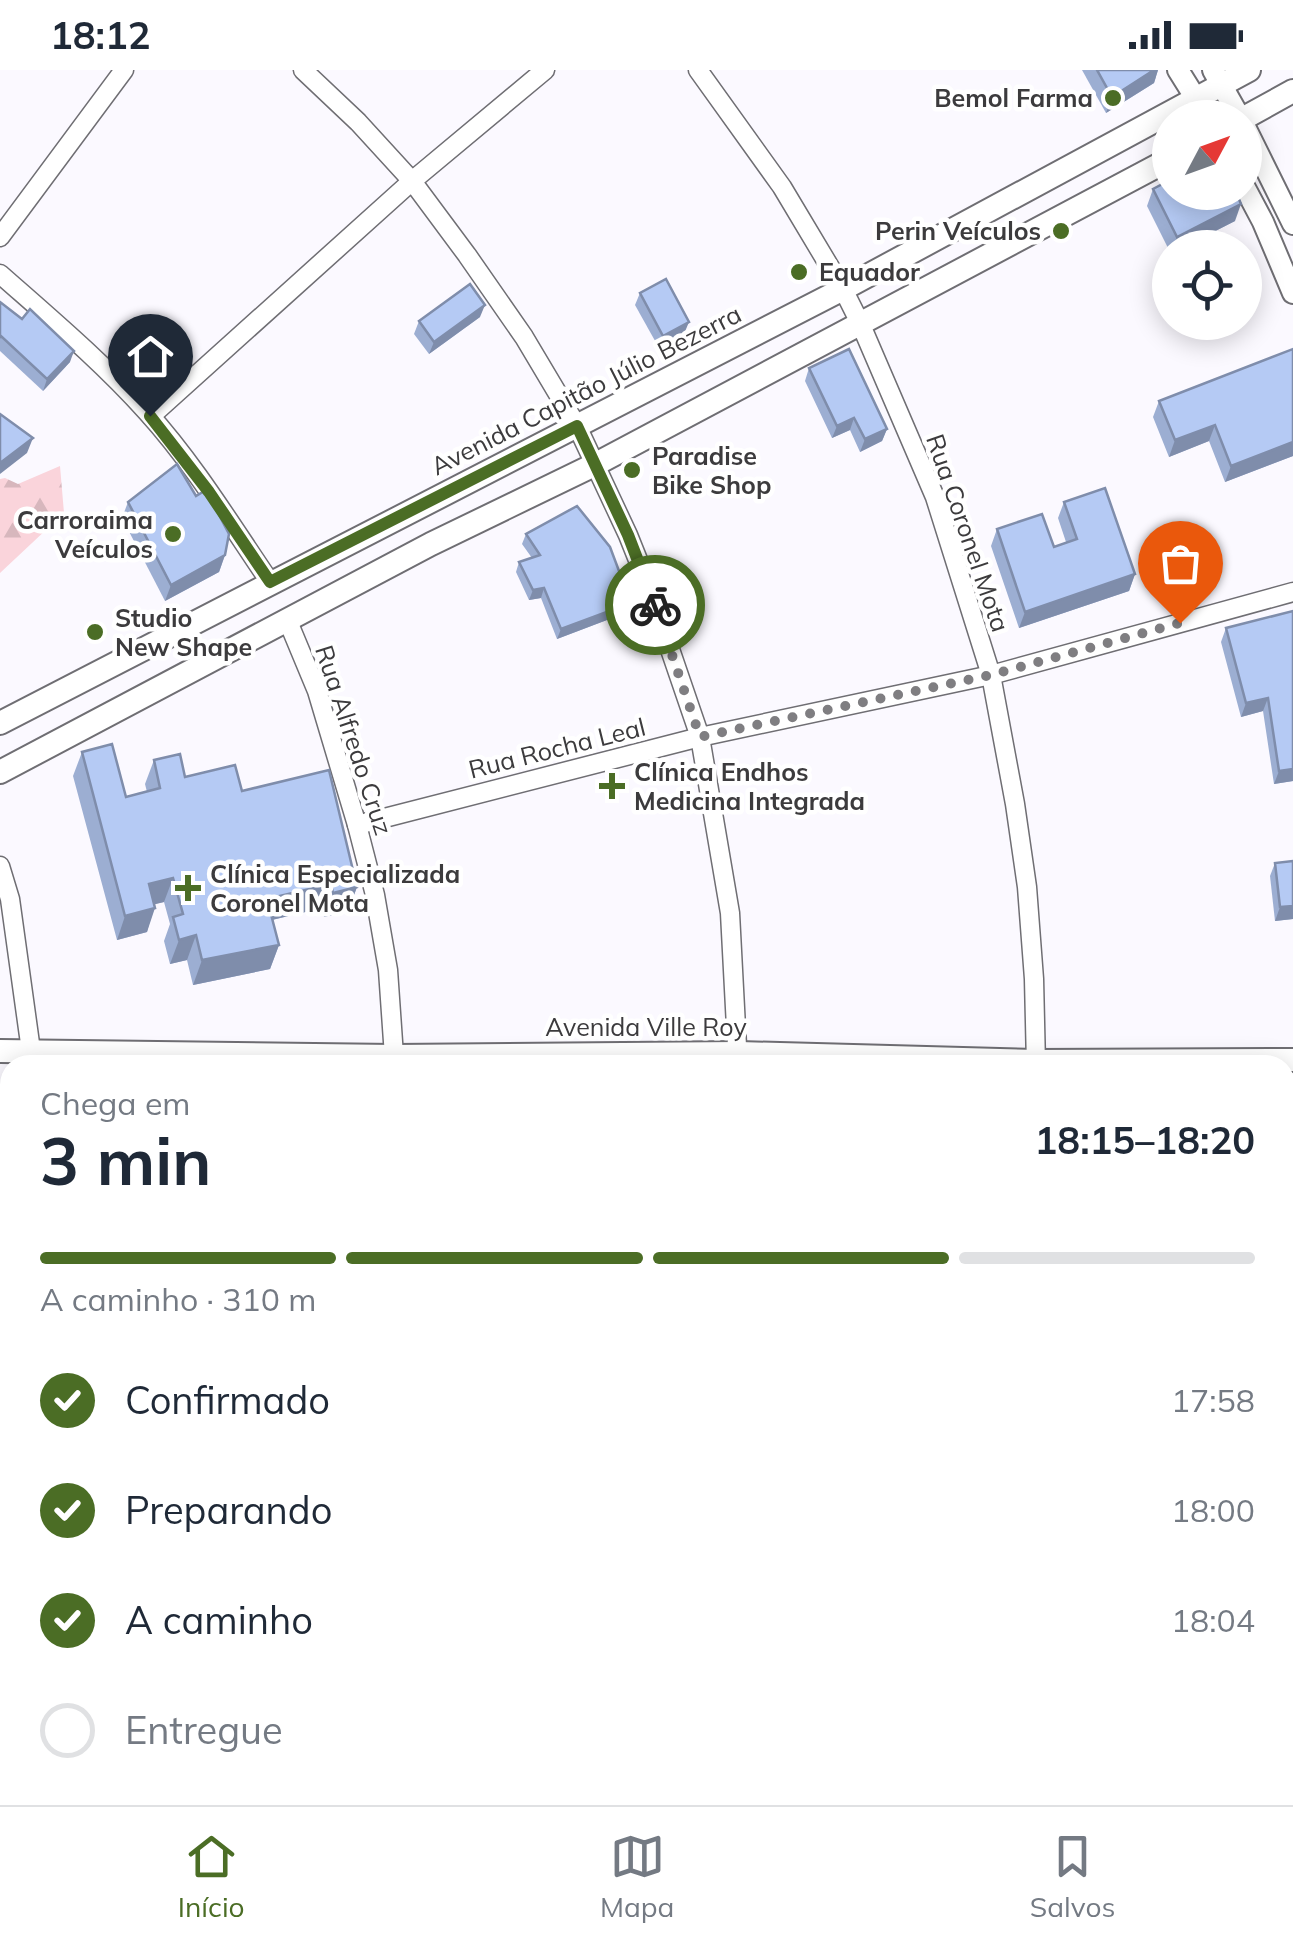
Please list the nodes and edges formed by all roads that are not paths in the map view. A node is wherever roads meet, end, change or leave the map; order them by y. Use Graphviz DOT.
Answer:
graph roads {
  1 [pos="124,70"];
  2 [pos="303,70"];
  3 [pos="545,70"];
  4 [pos="698,70"];
  5 [pos="1178,70"];
  6 [pos="1249,70"];
  7 [pos="1217,77"];
  8 [pos="1293,91"];
  9 [pos="1196,100"];
  10 [pos="1205,100"];
  11 [pos="1231,100"];
  12 [pos="1262,107"];
  13 [pos="1152,133"];
  14 [pos="1262,162"];
  15 [pos="1152,169"];
  16 [pos="412,181"];
  17 [pos="1256,210"];
  18 [pos="1293,224"];
  19 [pos="0,237"];
  20 [pos="0,274"];
  21 [pos="842,289"];
  22 [pos="1293,293"];
  23 [pos="861,325"];
  24 [pos="150,416"];
  25 [pos="577,426"];
  26 [pos="596,464"];
  27 [pos="270,582"];
  28 [pos="1293,592"];
  29 [pos="286,619"];
  30 [pos="991,675"];
  31 [pos="0,723"];
  32 [pos="700,737"];
  33 [pos="0,772"];
  34 [pos="358,824"];
  35 [pos="0,866"];
  36 [pos="33,1055"];
  37 [pos="394,1055"];
  38 [pos="738,1055"];
  39 [pos="1036,1055"];
  1 -- 19 [label="street"];
  2 -- 16 [label="street"];
  3 -- 16 [label="street"];
  4 -- 21 [label="street, Rua Coronel Mota"];
  5 -- 9 [label="main road"];
  6 -- 7 [label="main road"];
  7 -- 10 [label="main road, Avenida Capitão Júlio Bezerra"];
  7 -- 11 [label="main road"];
  8 -- 12 [label="main road"];
  13 -- 21 [label="main road, Avenida Capitão Júlio Bezerra"];
  14 -- 18 [label="main road"];
  15 -- 23 [label="main road"];
  16 -- 24 [label="street"];
  16 -- 25 [label="street"];
  17 -- 22 [label="main road"];
  20 -- 24 [label="street"];
  21 -- 23 [label="street, Rua Coronel Mota"];
  21 -- 25 [label="main road, Avenida Capitão Júlio Bezerra"];
  23 -- 26 [label="main road"];
  23 -- 30 [label="street, Rua Coronel Mota"];
  24 -- 27 [label="street"];
  25 -- 26 [label="street"];
  25 -- 27 [label="main road, Avenida Capitão Júlio Bezerra"];
  26 -- 29 [label="main road"];
  26 -- 32 [label="street"];
  27 -- 31 [label="main road, Avenida Capitão Júlio Bezerra"];
  28 -- 30 [label="street, Rua Rocha Leal"];
  29 -- 33 [label="main road"];
  29 -- 34 [label="street, Rua Alfredo Cruz"];
  30 -- 32 [label="street, Rua Rocha Leal"];
  30 -- 39 [label="street, Rua Coronel Mota"];
  32 -- 34 [label="street, Rua Rocha Leal"];
  32 -- 38 [label="street"];
  34 -- 37 [label="street, Rua Alfredo Cruz"];
  35 -- 36 [label="street"];
}
